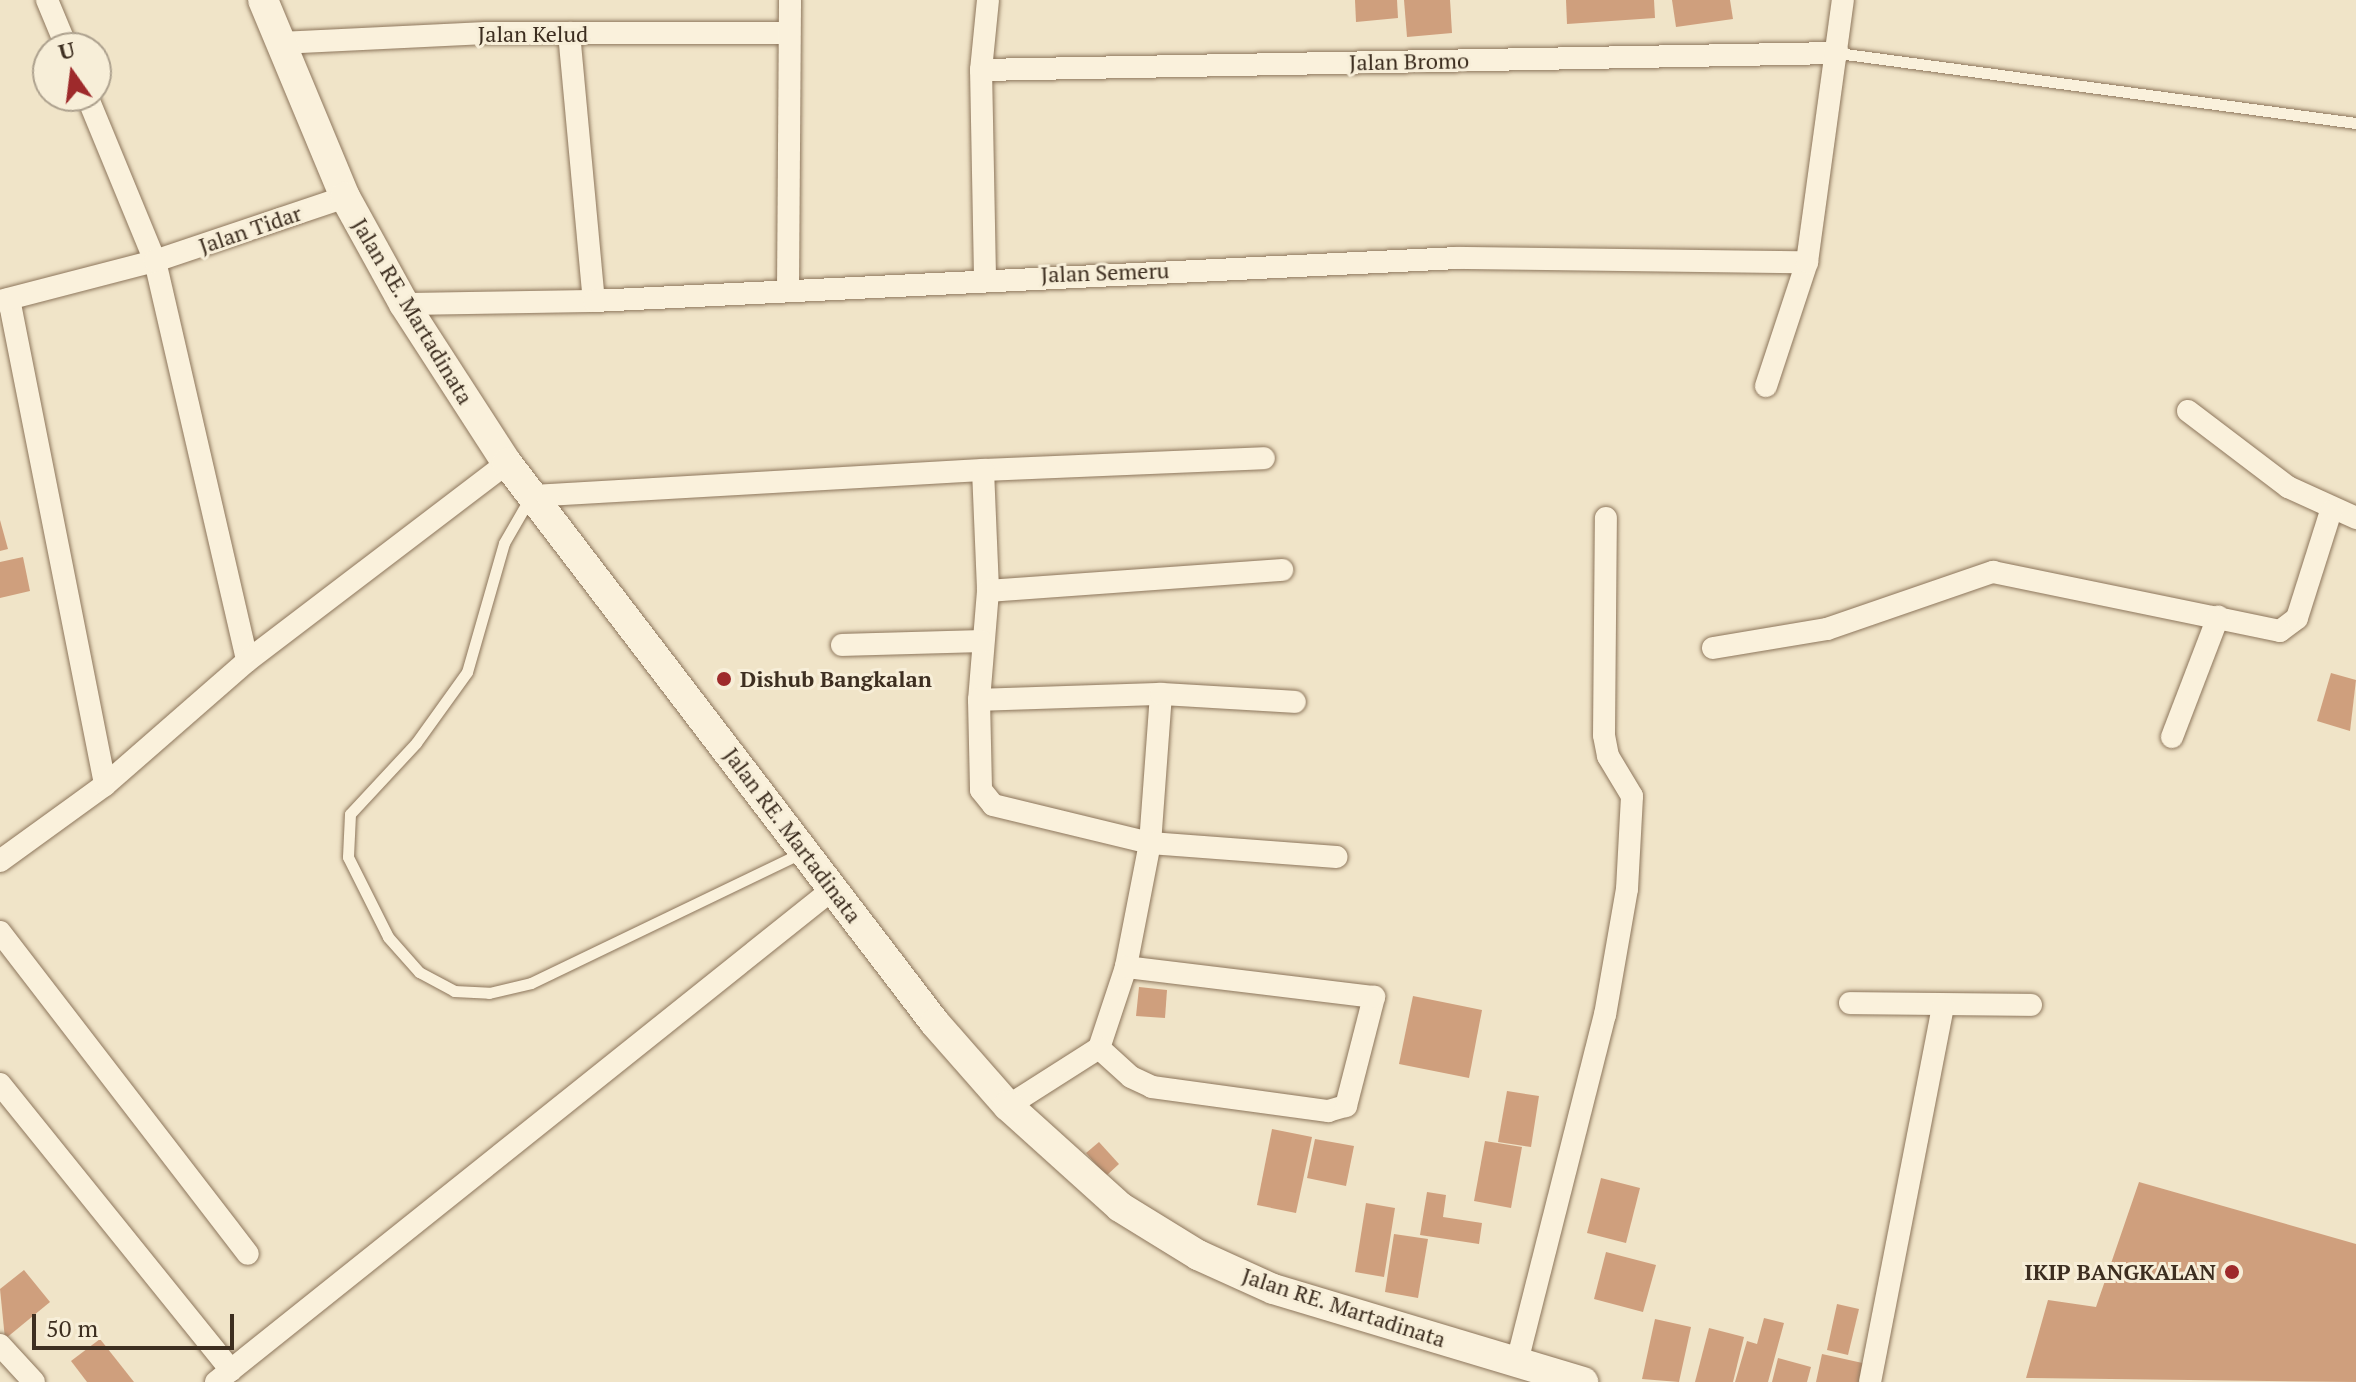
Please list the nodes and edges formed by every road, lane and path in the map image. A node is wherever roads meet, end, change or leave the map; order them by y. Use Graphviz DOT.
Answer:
graph roads {
  1 [pos="47,0"];
  2 [pos="263,0"];
  3 [pos="790,0"];
  4 [pos="988,0"];
  5 [pos="1843,0"];
  6 [pos="60,32"];
  7 [pos="569,33"];
  8 [pos="786,33"];
  9 [pos="280,43"];
  10 [pos="1838,53"];
  11 [pos="981,70"];
  12 [pos="94,112"];
  13 [pos="2356,123"];
  14 [pos="345,197"];
  15 [pos="155,261"];
  16 [pos="1807,262"];
  17 [pos="985,277"];
  18 [pos="788,291"];
  19 [pos="4,300"];
  20 [pos="594,301"];
  21 [pos="404,304"];
  22 [pos="1766,386"];
  23 [pos="2188,411"];
  24 [pos="1264,458"];
  25 [pos="507,463"];
  26 [pos="983,470"];
  27 [pos="531,496"];
  28 [pos="2331,511"];
  29 [pos="1606,518"];
  30 [pos="2356,518"];
  31 [pos="1282,570"];
  32 [pos="988,591"];
  33 [pos="2218,617"];
  34 [pos="981,641"];
  35 [pos="842,645"];
  36 [pos="1713,648"];
  37 [pos="247,661"];
  38 [pos="1161,694"];
  39 [pos="979,700"];
  40 [pos="1295,702"];
  41 [pos="2172,737"];
  42 [pos="105,785"];
  43 [pos="1150,843"];
  44 [pos="805,851"];
  45 [pos="1336,857"];
  46 [pos="0,861"];
  47 [pos="833,889"];
  48 [pos="0,932"];
  49 [pos="1126,967"];
  50 [pos="1850,1003"];
  51 [pos="2031,1005"];
  52 [pos="1943,1006"];
  53 [pos="1099,1048"];
  54 [pos="0,1084"];
  55 [pos="1008,1106"];
  56 [pos="248,1254"];
  57 [pos="0,1345"];
  58 [pos="1517,1362"];
  59 [pos="224,1376"];
  60 [pos="34,1382"];
  61 [pos="1583,1382"];
  62 [pos="1870,1382"];
  1 -- 6 [label="street"];
  2 -- 9 [label="main road, Jalan RE. Martadinata"];
  3 -- 8 [label="street"];
  4 -- 11 [label="street"];
  5 -- 10 [label="street"];
  7 -- 8 [label="street, Jalan Kelud"];
  7 -- 9 [label="street, Jalan Kelud"];
  7 -- 20 [label="street"];
  8 -- 18 [label="street"];
  9 -- 14 [label="main road, Jalan RE. Martadinata"];
  10 -- 11 [label="street, Jalan Bromo"];
  10 -- 13 [label="lane"];
  10 -- 16 [label="street"];
  11 -- 17 [label="street"];
  12 -- 15 [label="street"];
  14 -- 15 [label="street, Jalan Tidar"];
  14 -- 21 [label="main road, Jalan RE. Martadinata"];
  15 -- 19 [label="street, Jalan Tidar"];
  15 -- 37 [label="street"];
  16 -- 17 [label="street, Jalan Semeru"];
  16 -- 22 [label="street"];
  17 -- 18 [label="street, Jalan Semeru"];
  18 -- 20 [label="street, Jalan Semeru"];
  19 -- 42 [label="street"];
  20 -- 21 [label="street, Jalan Semeru"];
  21 -- 25 [label="main road, Jalan RE. Martadinata"];
  23 -- 28 [label="street"];
  24 -- 26 [label="street"];
  25 -- 27 [label="main road, Jalan RE. Martadinata"];
  25 -- 37 [label="street"];
  26 -- 27 [label="street"];
  26 -- 32 [label="street"];
  27 -- 44 [label="main road, Jalan RE. Martadinata"];
  27 -- 44 [label="lane"];
  28 -- 30 [label="street"];
  28 -- 33 [label="street"];
  29 -- 58 [label="street"];
  31 -- 32 [label="street"];
  32 -- 34 [label="street"];
  33 -- 36 [label="street"];
  33 -- 41 [label="street"];
  34 -- 35 [label="street"];
  34 -- 39 [label="street"];
  37 -- 42 [label="street"];
  38 -- 39 [label="street"];
  38 -- 40 [label="street"];
  38 -- 43 [label="street"];
  39 -- 43 [label="street"];
  42 -- 46 [label="street"];
  43 -- 45 [label="street"];
  43 -- 49 [label="street"];
  44 -- 47 [label="main road, Jalan RE. Martadinata"];
  47 -- 55 [label="main road, Jalan RE. Martadinata"];
  47 -- 59 [label="street"];
  48 -- 56 [label="street"];
  49 -- 53 [label="street"];
  49 -- 53 [label="street"];
  50 -- 52 [label="street"];
  51 -- 52 [label="street"];
  52 -- 62 [label="street"];
  53 -- 55 [label="street"];
  54 -- 59 [label="street"];
  55 -- 58 [label="main road, Jalan RE. Martadinata"];
  57 -- 60 [label="street"];
  58 -- 61 [label="main road, Jalan RE. Martadinata"];
}
